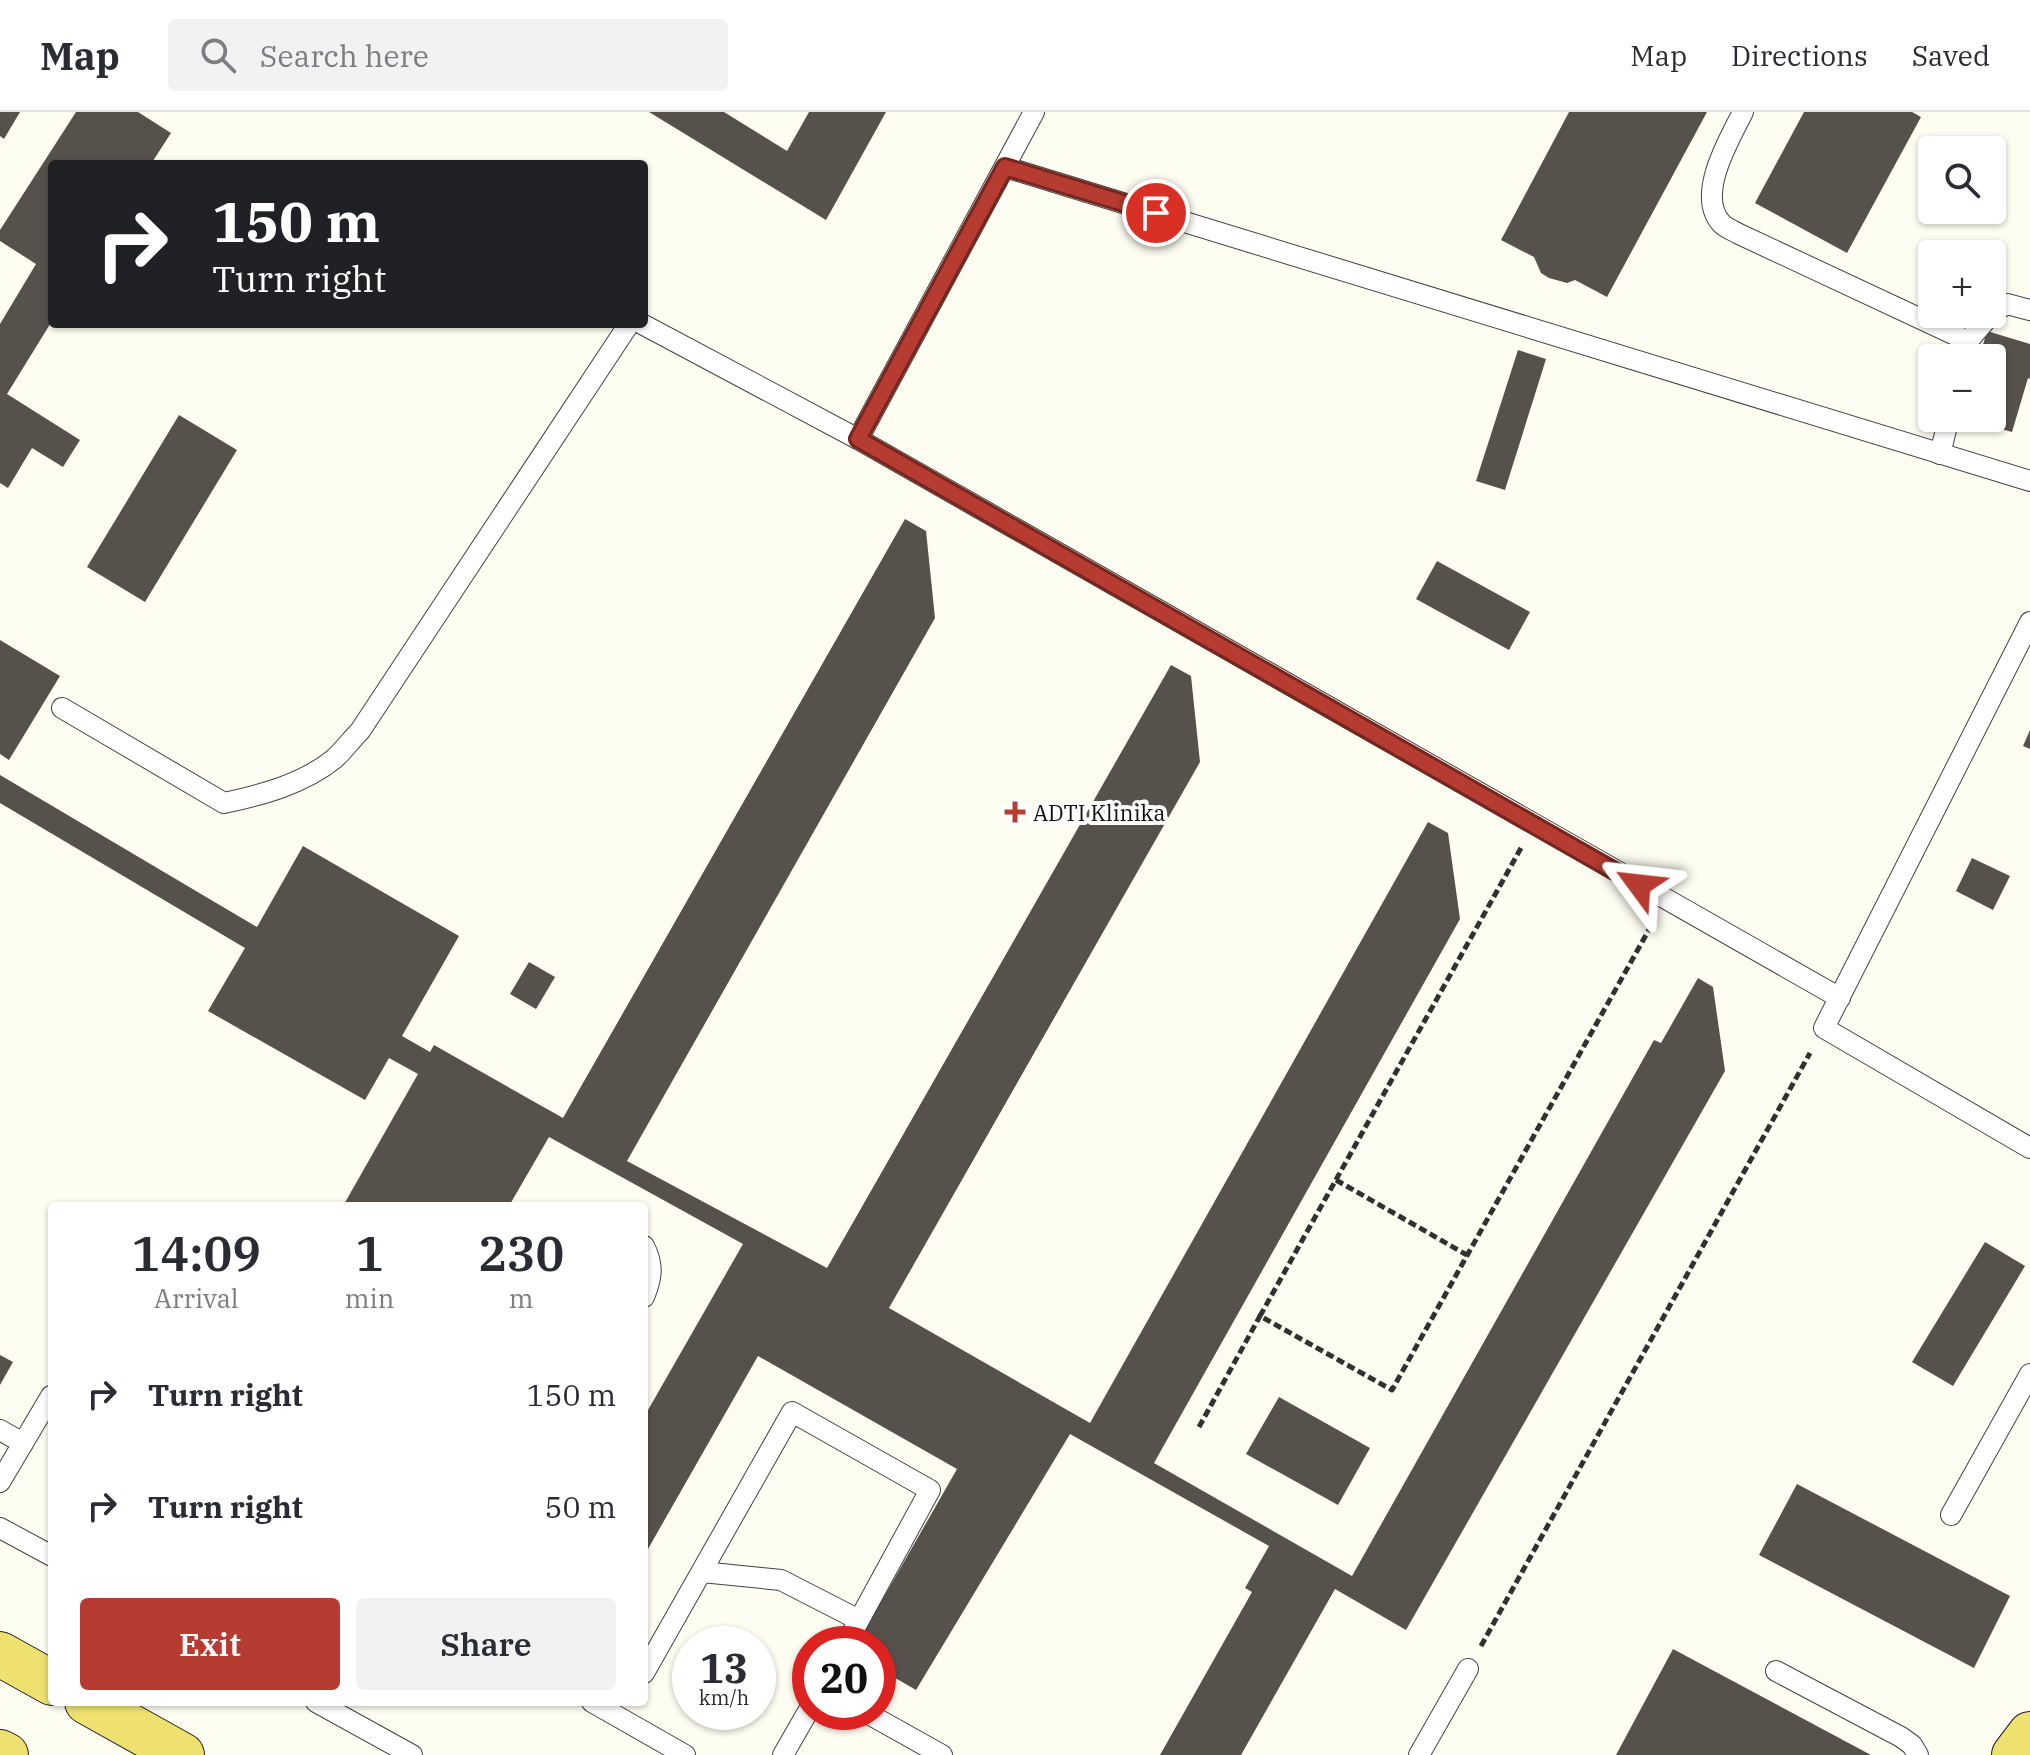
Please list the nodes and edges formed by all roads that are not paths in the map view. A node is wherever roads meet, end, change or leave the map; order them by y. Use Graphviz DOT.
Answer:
graph roads {
  1 [pos="1034,112"];
  2 [pos="1743,112"];
  3 [pos="1005,167"];
  4 [pos="2006,305"];
  5 [pos="2030,310"];
  6 [pos="648,327"];
  7 [pos="626,328"];
  8 [pos="1954,344"];
  9 [pos="1946,432"];
  10 [pos="858,439"];
  11 [pos="1940,454"];
  12 [pos="2030,481"];
  13 [pos="2030,622"];
  14 [pos="62,708"];
  15 [pos="1840,998"];
  16 [pos="2030,1148"];
  17 [pos="648,1254"];
  18 [pos="648,1288"];
  19 [pos="2030,1374"];
  20 [pos="48,1402"];
  21 [pos="0,1430"];
  22 [pos="23,1443"];
  23 [pos="0,1482"];
  24 [pos="1951,1515"];
  25 [pos="0,1528"];
  26 [pos="48,1554"];
  27 [pos="702,1572"];
  28 [pos="859,1620"];
  29 [pos="856,1626"];
  30 [pos="652,1640"];
  31 [pos="0,1654"];
  32 [pos="1468,1669"];
  33 [pos="1776,1671"];
  34 [pos="48,1681"];
  35 [pos="94,1706"];
  36 [pos="323,1706"];
  37 [pos="623,1709"];
  38 [pos="896,1729"];
  39 [pos="797,1730"];
  40 [pos="2030,1734"];
  41 [pos="0,1752"];
  42 [pos="6,1755"];
  43 [pos="182,1755"];
  44 [pos="412,1755"];
  45 [pos="685,1755"];
  46 [pos="783,1755"];
  47 [pos="942,1755"];
  48 [pos="1419,1755"];
  49 [pos="1918,1755"];
  50 [pos="2014,1755"];
  1 -- 3 [label="lane"];
  2 -- 8 [label="lane"];
  3 -- 10 [label="lane"];
  3 -- 11 [label="lane"];
  4 -- 5 [label="lane"];
  6 -- 10 [label="lane"];
  7 -- 14 [label="lane"];
  9 -- 11 [label="lane"];
  10 -- 15 [label="lane"];
  11 -- 12 [label="lane"];
  13 -- 15 [label="lane"];
  15 -- 16 [label="lane"];
  17 -- 18 [label="lane"];
  19 -- 24 [label="lane"];
  20 -- 22 [label="lane"];
  21 -- 22 [label="lane"];
  22 -- 23 [label="lane"];
  25 -- 26 [label="lane"];
  27 -- 28 [label="lane"];
  27 -- 28 [label="lane"];
  27 -- 30 [label="lane"];
  28 -- 29 [label="lane"];
  31 -- 34 [label="main road"];
  32 -- 48 [label="lane"];
  33 -- 49 [label="lane"];
  35 -- 43 [label="main road"];
  36 -- 44 [label="lane"];
  37 -- 45 [label="lane"];
  38 -- 47 [label="lane"];
  39 -- 46 [label="lane"];
  40 -- 50 [label="main road"];
  41 -- 42 [label="main road"];
}
